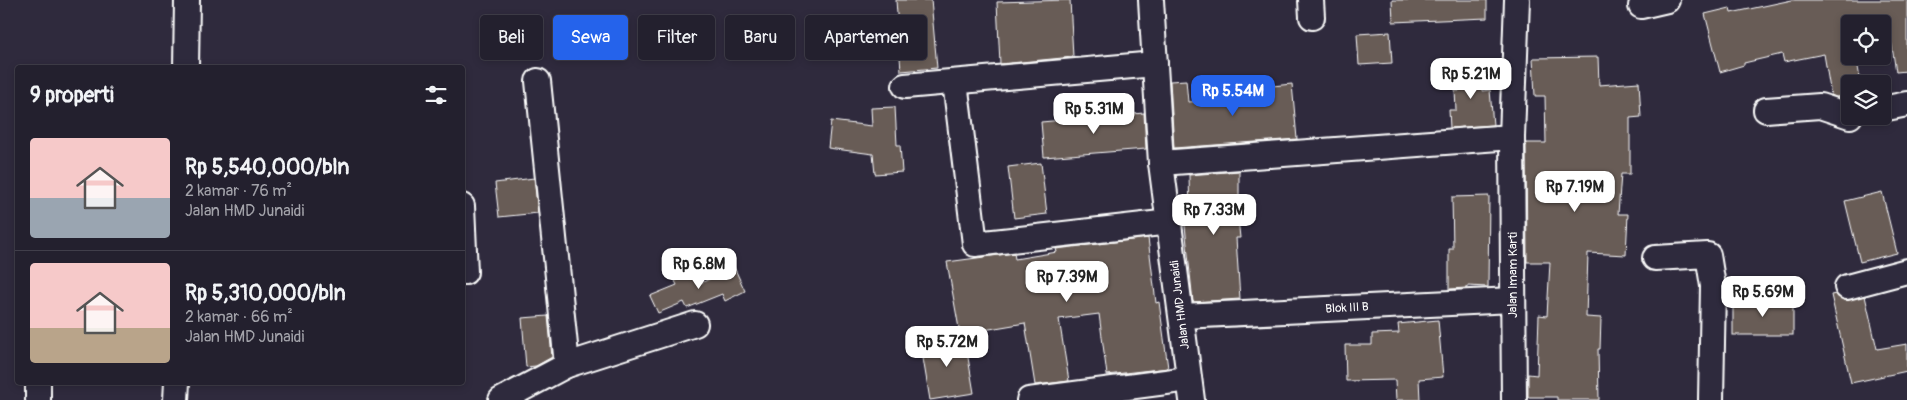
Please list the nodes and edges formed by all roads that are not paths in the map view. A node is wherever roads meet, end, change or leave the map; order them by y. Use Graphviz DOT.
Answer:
graph roads {
  1 [pos="187,0"];
  2 [pos="1151,0"];
  3 [pos="1517,0"];
  4 [pos="1667,0"];
  5 [pos="1640,6"];
  6 [pos="1155,64"];
  7 [pos="186,65"];
  8 [pos="538,81"];
  9 [pos="955,82"];
  10 [pos="905,86"];
  11 [pos="1907,104"];
  12 [pos="1891,108"];
  13 [pos="1766,110"];
  14 [pos="1841,113"];
  15 [pos="1512,137"];
  16 [pos="1162,163"];
  17 [pos="1170,222"];
  18 [pos="1654,258"];
  19 [pos="1907,271"];
  20 [pos="1847,287"];
  21 [pos="1513,300"];
  22 [pos="1182,316"];
  23 [pos="695,324"];
  24 [pos="566,365"];
  25 [pos="38,385"];
  26 [pos="177,385"];
  27 [pos="1190,390"];
  28 [pos="38,400"];
  29 [pos="176,400"];
  30 [pos="501,400"];
  31 [pos="1029,400"];
  32 [pos="1514,400"];
  33 [pos="1711,400"];
  1 -- 7 [label="street"];
  2 -- 6 [label="street, Jalan HMD Junaidi"];
  3 -- 15 [label="street, Jalan Imam Karti"];
  4 -- 5 [label="street"];
  6 -- 9 [label="street"];
  6 -- 16 [label="street, Jalan HMD Junaidi"];
  8 -- 24 [label="street"];
  9 -- 10 [label="street"];
  9 -- 17 [label="street"];
  11 -- 12 [label="street"];
  13 -- 14 [label="street"];
  15 -- 16 [label="street"];
  15 -- 21 [label="street, Jalan Imam Karti"];
  16 -- 17 [label="street, Jalan HMD Junaidi"];
  17 -- 22 [label="street, Jalan HMD Junaidi"];
  18 -- 33 [label="street"];
  19 -- 20 [label="street"];
  21 -- 22 [label="street, Blok III B"];
  21 -- 32 [label="street, Jalan Imam Karti"];
  22 -- 27 [label="street, Jalan HMD Junaidi"];
  23 -- 24 [label="street"];
  24 -- 30 [label="street"];
  25 -- 28 [label="street"];
  26 -- 29 [label="street"];
  27 -- 31 [label="street"];
}
